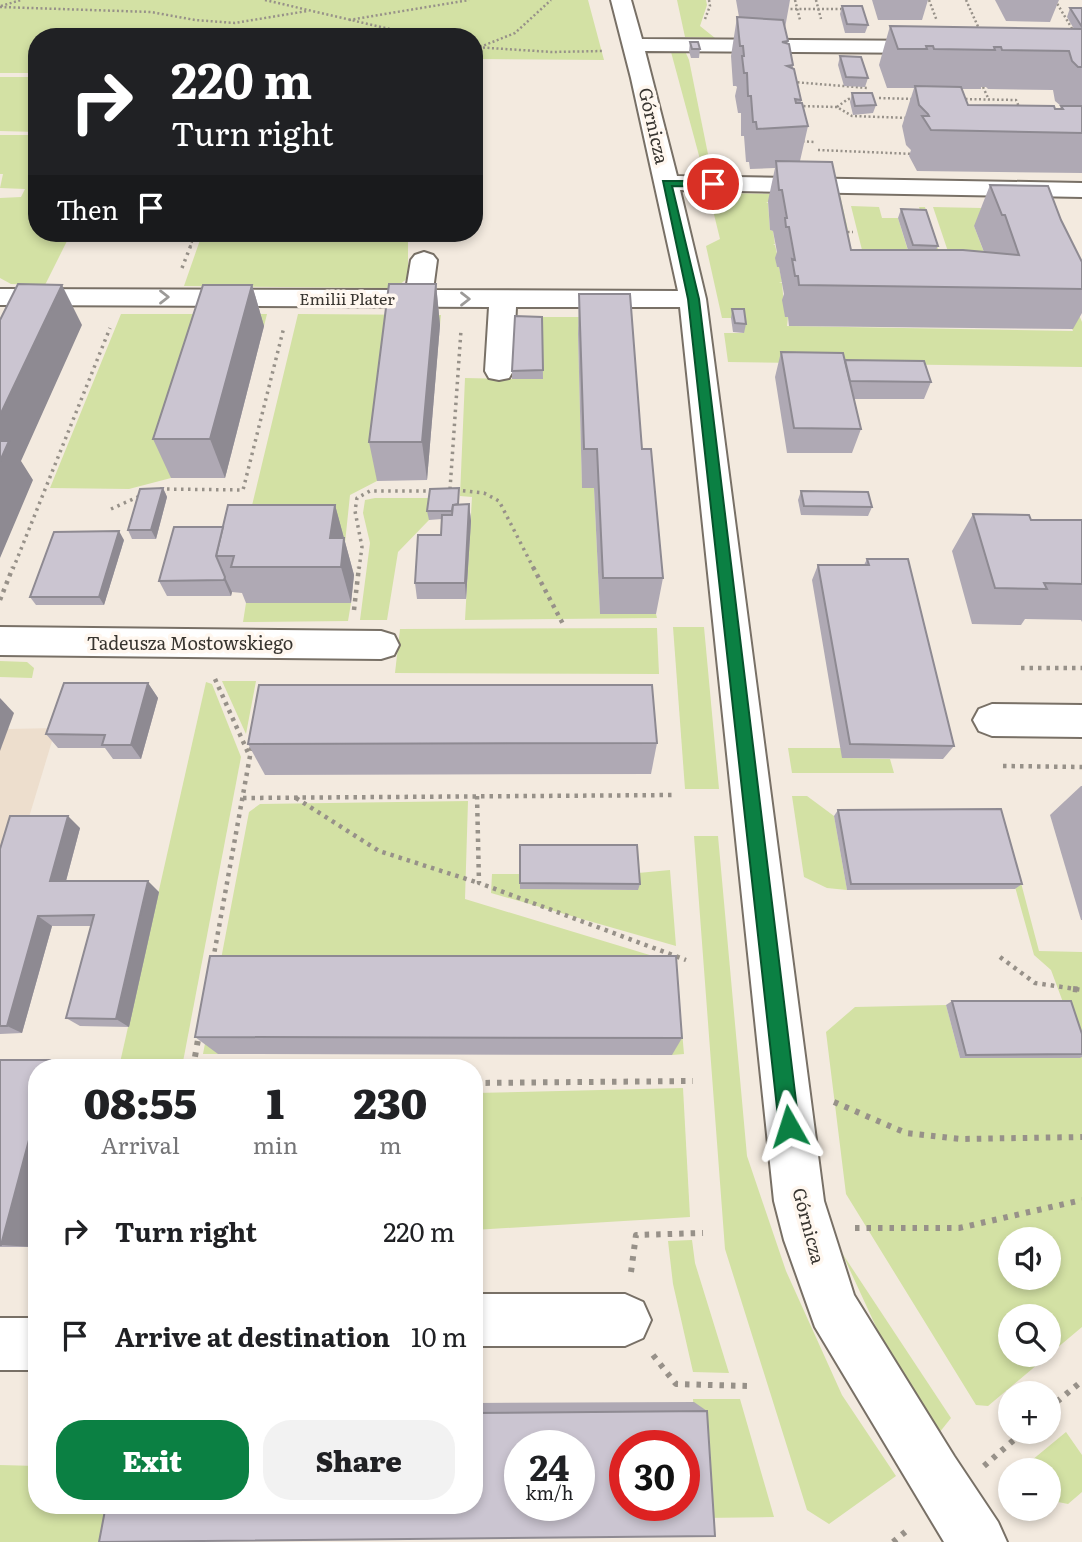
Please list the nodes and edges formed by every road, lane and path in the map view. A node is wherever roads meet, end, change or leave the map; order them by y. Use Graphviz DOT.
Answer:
graph roads {
  1 [pos="20,0"];
  2 [pos="265,0"];
  3 [pos="469,0"];
  4 [pos="551,0"];
  5 [pos="621,0"];
  6 [pos="966,0"];
  7 [pos="1055,0"];
  8 [pos="0,7"];
  9 [pos="786,9"];
  10 [pos="851,9"];
  11 [pos="307,11"];
  12 [pos="1064,15"];
  13 [pos="1073,15"];
  14 [pos="345,21"];
  15 [pos="380,28"];
  16 [pos="982,35"];
  17 [pos="1076,36"];
  18 [pos="483,44"];
  19 [pos="633,44"];
  20 [pos="483,47"];
  21 [pos="960,47"];
  22 [pos="607,51"];
  23 [pos="787,82"];
  24 [pos="983,87"];
  25 [pos="868,88"];
  26 [pos="922,99"];
  27 [pos="961,99"];
  28 [pos="859,100"];
  29 [pos="869,100"];
  30 [pos="974,100"];
  31 [pos="989,100"];
  32 [pos="793,106"];
  33 [pos="836,107"];
  34 [pos="978,110"];
  35 [pos="1022,113"];
  36 [pos="922,118"];
  37 [pos="787,141"];
  38 [pos="815,142"];
  39 [pos="818,150"];
  40 [pos="915,153"];
  41 [pos="666,183"];
  42 [pos="1082,190"];
  43 [pos="841,232"];
  44 [pos="853,232"];
  45 [pos="424,260"];
  46 [pos="0,297"];
  47 [pos="122,298"];
  48 [pos="291,299"];
  49 [pos="418,299"];
  50 [pos="463,299"];
  51 [pos="503,299"];
  52 [pos="693,299"];
  53 [pos="499,371"];
  54 [pos="153,489"];
  55 [pos="450,489"];
  56 [pos="143,494"];
  57 [pos="111,509"];
  58 [pos="0,600"];
  59 [pos="354,612"];
  60 [pos="563,624"];
  61 [pos="0,641"];
  62 [pos="381,645"];
  63 [pos="1020,668"];
  64 [pos="1082,668"];
  65 [pos="215,677"];
  66 [pos="992,720"];
  67 [pos="1082,721"];
  68 [pos="254,731"];
  69 [pos="250,758"];
  70 [pos="1003,766"];
  71 [pos="1082,767"];
  72 [pos="676,795"];
  73 [pos="477,796"];
  74 [pos="295,798"];
  75 [pos="243,799"];
  76 [pos="479,883"];
  77 [pos="1000,957"];
  78 [pos="686,960"];
  79 [pos="211,973"];
  80 [pos="1082,990"];
  81 [pos="201,1027"];
  82 [pos="195,1059"];
  83 [pos="693,1080"];
  84 [pos="483,1083"];
  85 [pos="822,1097"];
  86 [pos="1082,1137"];
  87 [pos="1082,1200"];
  88 [pos="853,1228"];
  89 [pos="703,1233"];
  90 [pos="483,1320"];
  91 [pos="625,1320"];
  92 [pos="0,1344"];
  93 [pos="28,1344"];
  94 [pos="1082,1381"];
  95 [pos="676,1384"];
  96 [pos="747,1386"];
  97 [pos="1061,1398"];
  98 [pos="978,1542"];
  1 -- 8 [label="path"];
  2 -- 11 [label="path"];
  3 -- 14 [label="path"];
  4 -- 18 [label="path"];
  5 -- 19 [label="street, Górnicza"];
  6 -- 16 [label="path"];
  7 -- 12 [label="path"];
  8 -- 11 [label="path"];
  9 -- 10 [label="path"];
  11 -- 14 [label="path"];
  12 -- 13 [label="path"];
  12 -- 17 [label="path"];
  14 -- 15 [label="path"];
  19 -- 21 [label="street"];
  19 -- 41 [label="street, Górnicza"];
  20 -- 22 [label="path"];
  23 -- 25 [label="path"];
  24 -- 31 [label="path"];
  26 -- 29 [label="path"];
  27 -- 30 [label="path"];
  28 -- 33 [label="path"];
  30 -- 31 [label="path"];
  30 -- 34 [label="path"];
  31 -- 35 [label="path"];
  32 -- 33 [label="path"];
  33 -- 36 [label="path"];
  37 -- 38 [label="path"];
  39 -- 40 [label="path"];
  41 -- 42 [label="street"];
  41 -- 52 [label="street, Górnicza"];
  43 -- 44 [label="path"];
  45 -- 49 [label="street"];
  46 -- 47 [label="street, Emilii Plater"];
  47 -- 48 [label="street, Emilii Plater, one-way"];
  47 -- 58 [label="path"];
  48 -- 49 [label="street, Emilii Plater"];
  48 -- 54 [label="path"];
  49 -- 50 [label="street, Emilii Plater"];
  50 -- 51 [label="street, Emilii Plater, one-way"];
  50 -- 55 [label="path"];
  51 -- 52 [label="street, Emilii Plater"];
  51 -- 53 [label="street"];
  52 -- 98 [label="street, Górnicza"];
  55 -- 59 [label="path"];
  55 -- 60 [label="path"];
  56 -- 57 [label="path"];
  61 -- 62 [label="street, Tadeusza Mostowskiego"];
  63 -- 64 [label="path"];
  65 -- 69 [label="path"];
  66 -- 67 [label="street"];
  68 -- 69 [label="path"];
  69 -- 75 [label="path"];
  70 -- 71 [label="path"];
  72 -- 73 [label="path"];
  73 -- 74 [label="path"];
  73 -- 76 [label="path"];
  74 -- 75 [label="path"];
  74 -- 76 [label="path"];
  75 -- 79 [label="path"];
  76 -- 78 [label="path"];
  77 -- 80 [label="path"];
  81 -- 82 [label="path"];
  83 -- 84 [label="path"];
  85 -- 86 [label="path"];
  87 -- 88 [label="path"];
  89 -- 91 [label="path"];
  90 -- 91 [label="street"];
  92 -- 93 [label="street"];
  94 -- 97 [label="path"];
  95 -- 96 [label="path"];
}
